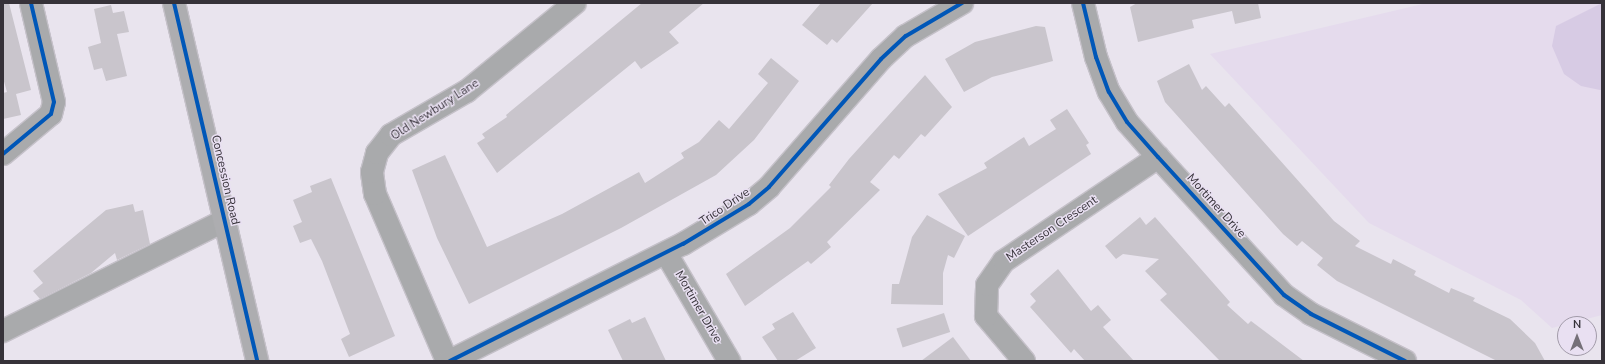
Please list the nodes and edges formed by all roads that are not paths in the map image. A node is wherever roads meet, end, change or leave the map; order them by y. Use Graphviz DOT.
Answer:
graph roads {
  1 [pos="31,3"];
  2 [pos="174,3"];
  3 [pos="575,3"];
  4 [pos="962,3"];
  5 [pos="1083,3"];
  6 [pos="3,154"];
  7 [pos="1158,157"];
  8 [pos="224,221"];
  9 [pos="666,253"];
  10 [pos="3,331"];
  11 [pos="1380,356"];
  12 [pos="257,361"];
  13 [pos="448,361"];
  14 [pos="729,361"];
  15 [pos="1024,361"];
  16 [pos="1405,361"];
  1 -- 6 [label="street"];
  2 -- 8 [label="main road, Concession Road"];
  3 -- 13 [label="street, Old Newbury Lane"];
  4 -- 9 [label="street, Trico Drive"];
  5 -- 7 [label="street, Mortimer Drive"];
  7 -- 11 [label="street, Mortimer Drive"];
  7 -- 15 [label="street, Masterson Crescent"];
  8 -- 10 [label="street"];
  8 -- 12 [label="main road, Concession Road"];
  9 -- 13 [label="street, Trico Drive"];
  9 -- 14 [label="street, Mortimer Drive"];
  11 -- 16 [label="street, Mortimer Drive"];
}
